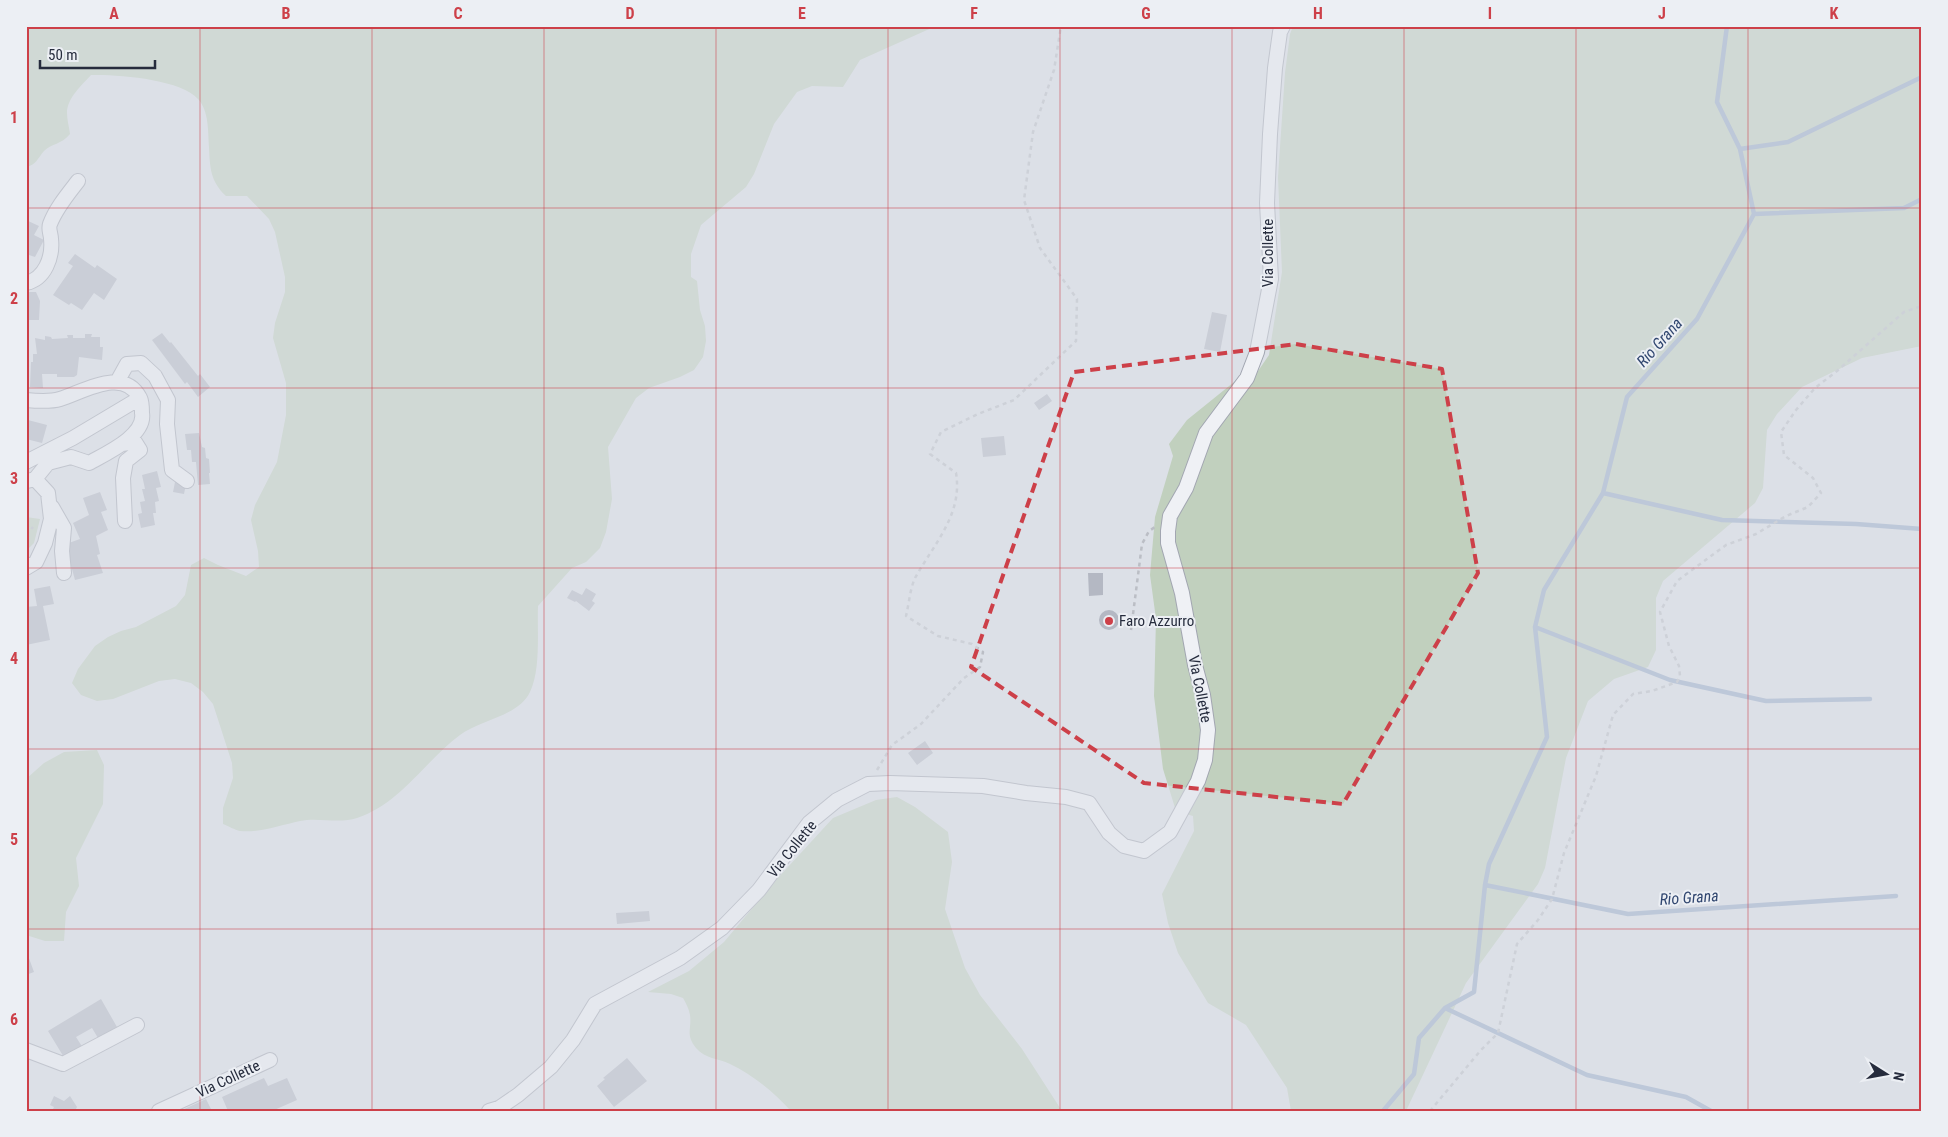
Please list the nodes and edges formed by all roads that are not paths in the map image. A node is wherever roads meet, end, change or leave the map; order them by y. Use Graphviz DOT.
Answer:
graph roads {
  1 [pos="1283,26"];
  2 [pos="78,181"];
  3 [pos="26,283"];
  4 [pos="116,382"];
  5 [pos="140,398"];
  6 [pos="26,400"];
  7 [pos="122,444"];
  8 [pos="26,462"];
  9 [pos="31,480"];
  10 [pos="187,481"];
  11 [pos="49,502"];
  12 [pos="125,521"];
  13 [pos="26,568"];
  14 [pos="64,573"];
  15 [pos="137,1025"];
  16 [pos="26,1050"];
  17 [pos="270,1060"];
  18 [pos="159,1111"];
  19 [pos="489,1111"];
  1 -- 19 [label="street, Via Collette"];
  2 -- 3 [label="street"];
  4 -- 5 [label="street"];
  4 -- 6 [label="street"];
  4 -- 10 [label="street"];
  5 -- 7 [label="street"];
  5 -- 8 [label="street"];
  7 -- 9 [label="street"];
  7 -- 12 [label="street"];
  9 -- 11 [label="street"];
  11 -- 13 [label="street"];
  11 -- 14 [label="street"];
  15 -- 16 [label="street"];
  17 -- 18 [label="street, Via Collette"];
}
